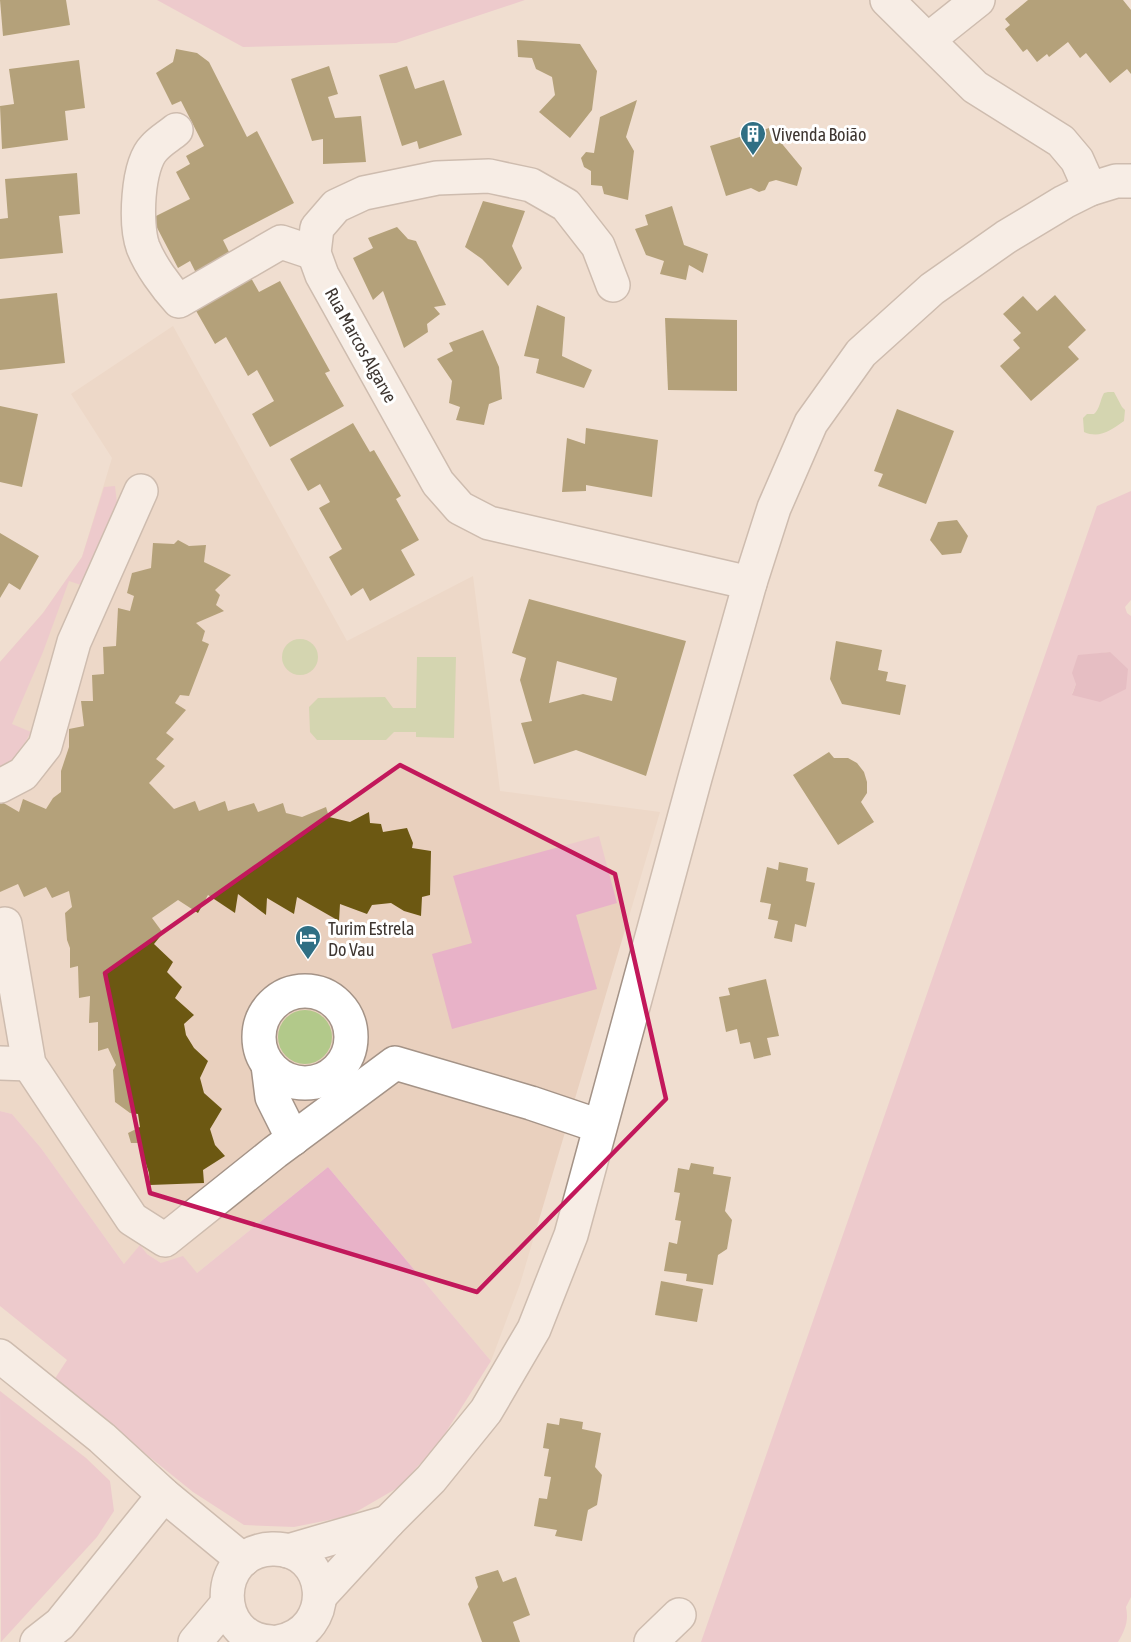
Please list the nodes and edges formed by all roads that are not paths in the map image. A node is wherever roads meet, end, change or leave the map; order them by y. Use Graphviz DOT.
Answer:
graph roads {
  1 [pos="887,0"];
  2 [pos="978,0"];
  3 [pos="929,39"];
  4 [pos="176,130"];
  5 [pos="1131,181"];
  6 [pos="1090,189"];
  7 [pos="314,253"];
  8 [pos="613,285"];
  9 [pos="141,491"];
  10 [pos="750,583"];
  11 [pos="0,786"];
  12 [pos="5,924"];
  13 [pos="351,1048"];
  14 [pos="14,1063"];
  15 [pos="395,1063"];
  16 [pos="268,1065"];
  17 [pos="336,1090"];
  18 [pos="599,1126"];
  19 [pos="293,1139"];
  20 [pos="0,1356"];
  21 [pos="164,1495"];
  22 [pos="388,1521"];
  23 [pos="288,1551"];
  24 [pos="243,1560"];
  25 [pos="320,1596"];
  26 [pos="227,1604"];
  27 [pos="680,1615"];
  28 [pos="270,1640"];
  29 [pos="37,1642"];
  30 [pos="195,1642"];
  31 [pos="651,1642"];
  1 -- 3 [label="street"];
  2 -- 3 [label="street"];
  3 -- 6 [label="street"];
  4 -- 7 [label="street"];
  5 -- 6 [label="street"];
  6 -- 10 [label="street"];
  7 -- 8 [label="street"];
  7 -- 10 [label="street, Rua Marcos Algarve"];
  9 -- 11 [label="street"];
  10 -- 18 [label="street"];
  12 -- 14 [label="street"];
  13 -- 15 [label="street"];
  13 -- 16 [label="street"];
  13 -- 17 [label="street"];
  14 -- 19 [label="street"];
  15 -- 17 [label="street"];
  15 -- 18 [label="street"];
  16 -- 17 [label="street"];
  16 -- 19 [label="street"];
  17 -- 19 [label="street"];
  18 -- 22 [label="street"];
  20 -- 21 [label="street"];
  21 -- 24 [label="street"];
  21 -- 29 [label="street"];
  22 -- 23 [label="street"];
  22 -- 25 [label="street"];
  23 -- 24 [label="street"];
  23 -- 25 [label="street"];
  24 -- 26 [label="street"];
  25 -- 28 [label="street"];
  26 -- 28 [label="street"];
  26 -- 30 [label="street"];
  27 -- 31 [label="street"];
}
